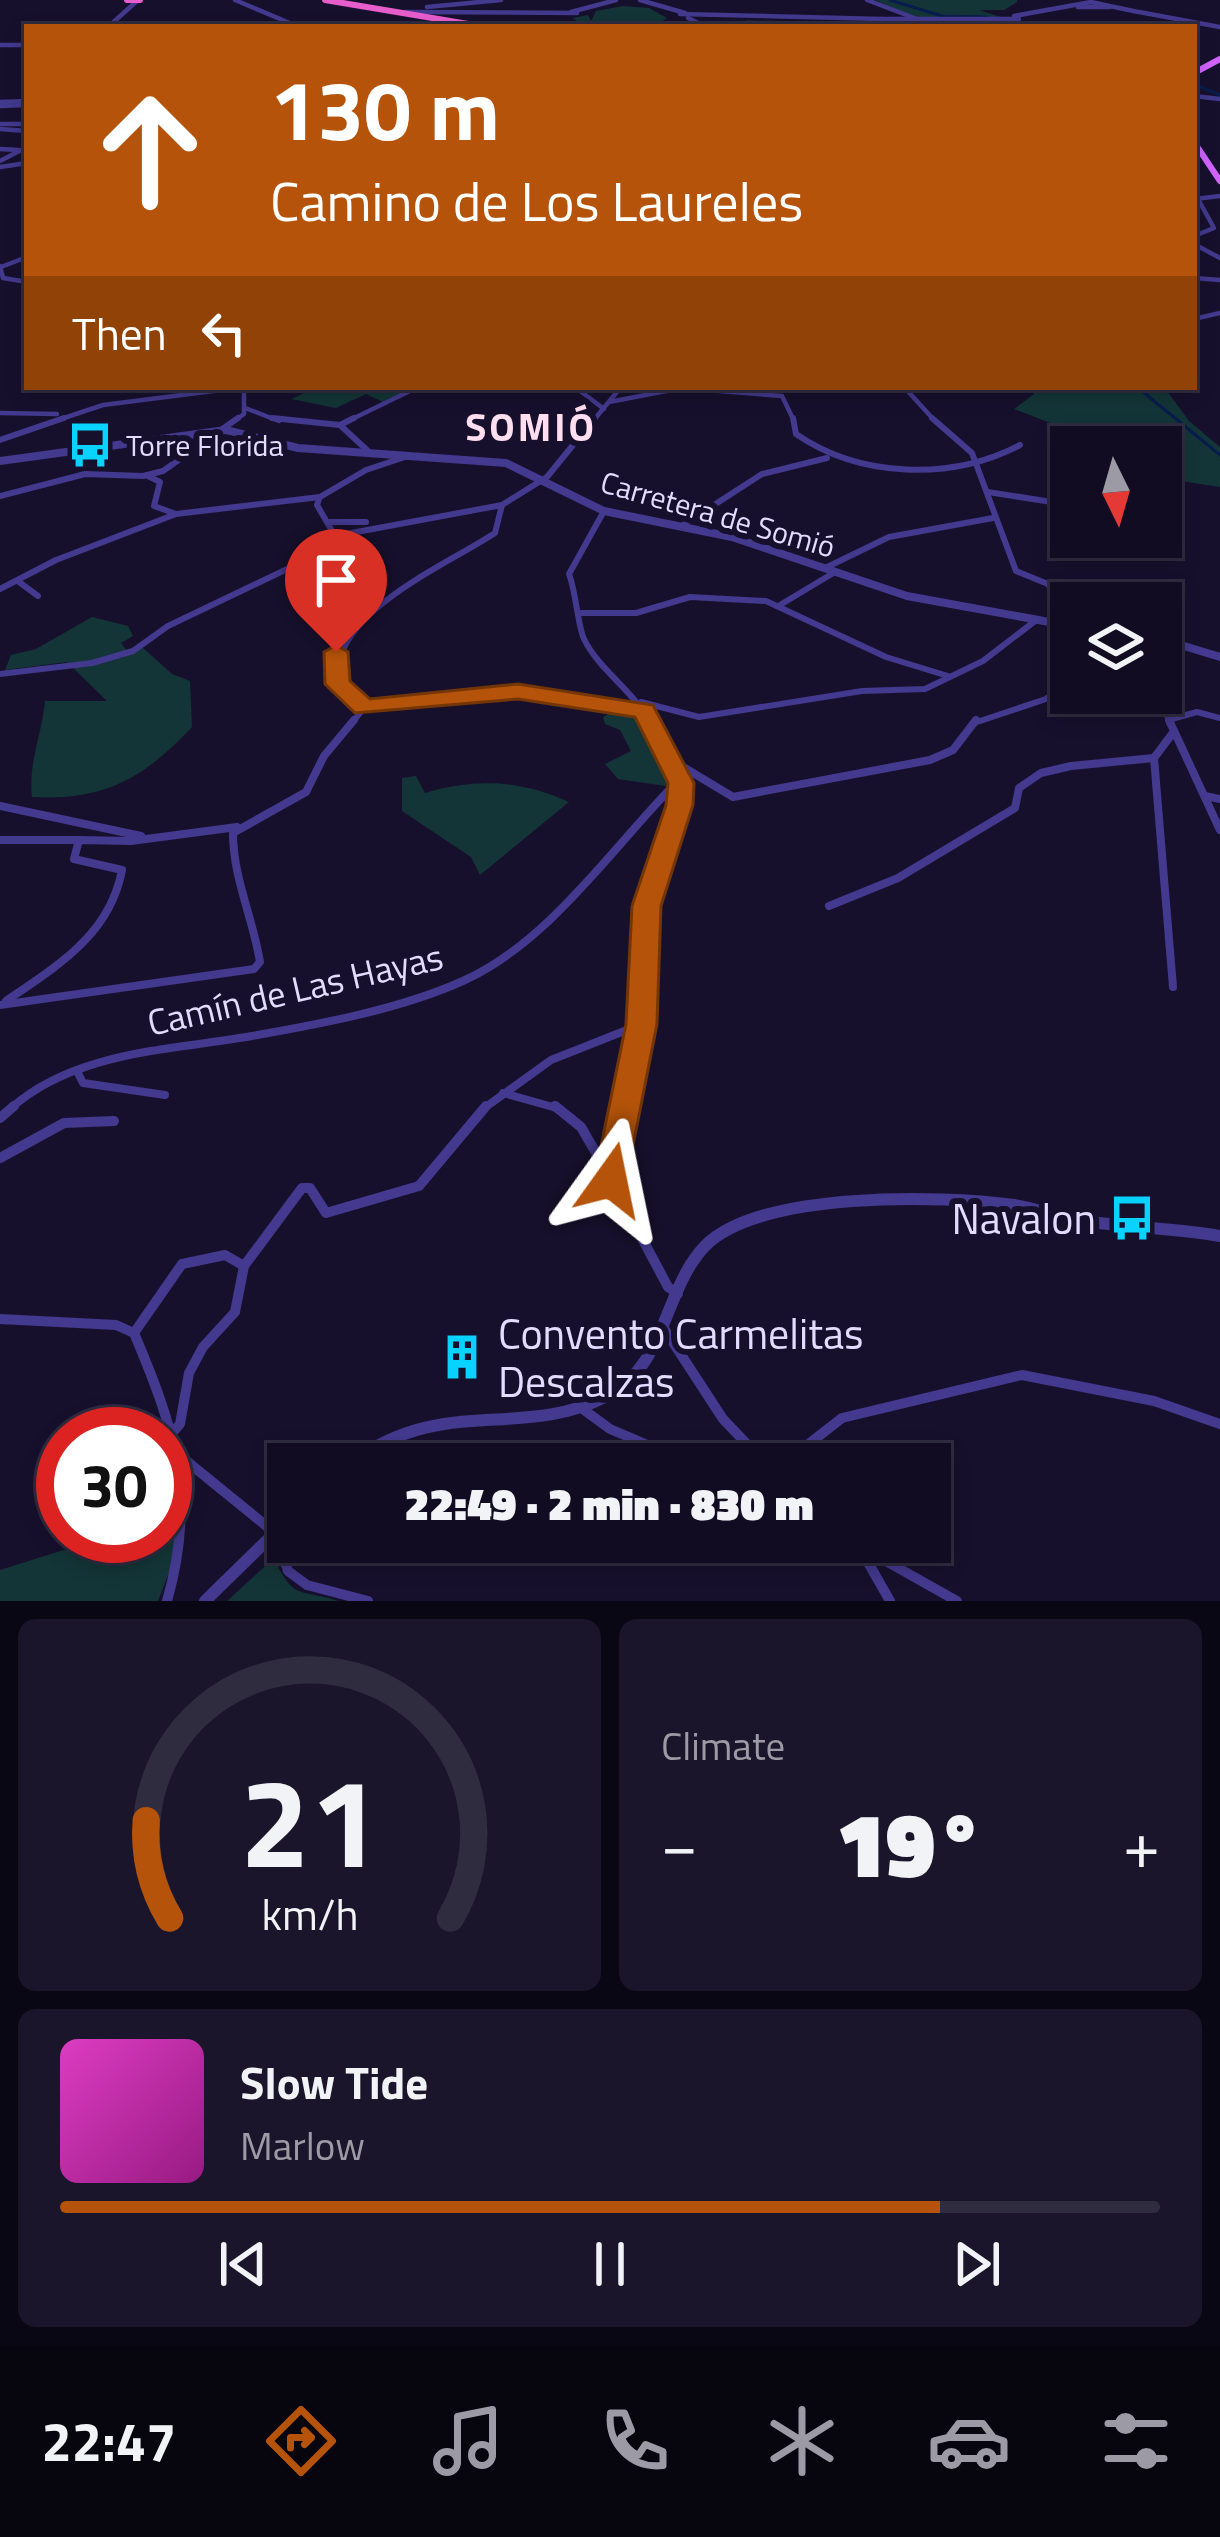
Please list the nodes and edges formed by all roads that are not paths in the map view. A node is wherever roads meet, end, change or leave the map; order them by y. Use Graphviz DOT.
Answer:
graph roads {
  1 [pos="139,0"];
  2 [pos="235,0"];
  3 [pos="325,0"];
  4 [pos="501,0"];
  5 [pos="616,0"];
  6 [pos="640,0"];
  7 [pos="867,0"];
  8 [pos="127,1"];
  9 [pos="1105,4"];
  10 [pos="1136,10"];
  11 [pos="418,13"];
  12 [pos="688,15"];
  13 [pos="918,20"];
  14 [pos="297,24"];
  15 [pos="468,24"];
  16 [pos="702,24"];
  17 [pos="1220,27"];
  18 [pos="1197,135"];
  19 [pos="1197,146"];
  20 [pos="0,149"];
  21 [pos="23,149"];
  22 [pos="2,165"];
  23 [pos="1220,169"];
  24 [pos="1220,181"];
  25 [pos="1197,201"];
  26 [pos="1197,238"];
  27 [pos="1,266"];
  28 [pos="2,278"];
  29 [pos="218,390"];
  30 [pos="245,390"];
  31 [pos="412,390"];
  32 [pos="580,390"];
  33 [pos="618,390"];
  34 [pos="673,390"];
  35 [pos="709,390"];
  36 [pos="909,390"];
  37 [pos="606,405"];
  38 [pos="245,408"];
  39 [pos="0,413"];
  40 [pos="71,413"];
  41 [pos="256,415"];
  42 [pos="238,420"];
  43 [pos="340,425"];
  44 [pos="226,430"];
  45 [pos="0,440"];
  46 [pos="1020,445"];
  47 [pos="368,452"];
  48 [pos="412,454"];
  49 [pos="829,457"];
  50 [pos="0,461"];
  51 [pos="977,465"];
  52 [pos="555,469"];
  53 [pos="159,476"];
  54 [pos="543,479"];
  55 [pos="562,490"];
  56 [pos="988,492"];
  57 [pos="0,496"];
  58 [pos="320,497"];
  59 [pos="1050,502"];
  60 [pos="502,505"];
  61 [pos="154,506"];
  62 [pos="604,511"];
  63 [pos="176,514"];
  64 [pos="993,518"];
  65 [pos="330,523"];
  66 [pos="379,524"];
  67 [pos="683,525"];
  68 [pos="144,527"];
  69 [pos="334,536"];
  70 [pos="830,570"];
  71 [pos="19,582"];
  72 [pos="1050,588"];
  73 [pos="0,590"];
  74 [pos="38,596"];
  75 [pos="780,605"];
  76 [pos="581,613"];
  77 [pos="1035,621"];
  78 [pos="1050,623"];
  79 [pos="1182,645"];
  80 [pos="1220,657"];
  81 [pos="0,674"];
  82 [pos="949,676"];
  83 [pos="1050,696"];
  84 [pos="641,706"];
  85 [pos="364,708"];
  86 [pos="1167,714"];
  87 [pos="1220,718"];
  88 [pos="1168,720"];
  89 [pos="1172,734"];
  90 [pos="670,758"];
  91 [pos="1154,758"];
  92 [pos="678,774"];
  93 [pos="1205,796"];
  94 [pos="1220,799"];
  95 [pos="0,806"];
  96 [pos="237,827"];
  97 [pos="1220,830"];
  98 [pos="148,838"];
  99 [pos="0,840"];
  100 [pos="79,840"];
  101 [pos="829,906"];
  102 [pos="1173,987"];
  103 [pos="0,1005"];
  104 [pos="642,1024"];
  105 [pos="77,1071"];
  106 [pos="502,1093"];
  107 [pos="165,1095"];
  108 [pos="0,1118"];
  109 [pos="114,1121"];
  110 [pos="0,1158"];
  111 [pos="611,1180"];
  112 [pos="1220,1236"];
  113 [pos="244,1266"];
  114 [pos="679,1294"];
  115 [pos="0,1318"];
  116 [pos="663,1327"];
  117 [pos="134,1333"];
  118 [pos="579,1406"];
  119 [pos="163,1407"];
  120 [pos="183,1407"];
  121 [pos="1220,1424"];
  122 [pos="376,1443"];
  123 [pos="643,1443"];
  124 [pos="746,1443"];
  125 [pos="810,1443"];
  126 [pos="192,1466"];
  127 [pos="267,1527"];
  128 [pos="267,1540"];
  129 [pos="178,1563"];
  130 [pos="285,1563"];
  131 [pos="867,1563"];
  132 [pos="887,1563"];
  133 [pos="167,1601"];
  134 [pos="205,1601"];
  135 [pos="368,1601"];
  136 [pos="890,1601"];
  137 [pos="957,1601"];
  1 -- 8 [label="highway"];
  2 -- 14 [label="street"];
  3 -- 11 [label="highway"];
  4 -- 11 [label="street"];
  5 -- 11 [label="street"];
  6 -- 12 [label="street"];
  7 -- 13 [label="street"];
  9 -- 10 [label="street"];
  9 -- 10 [label="street"];
  9 -- 13 [label="street"];
  10 -- 17 [label="street"];
  11 -- 15 [label="highway"];
  12 -- 13 [label="street"];
  12 -- 16 [label="street"];
  18 -- 23 [label="main road"];
  19 -- 24 [label="main road"];
  20 -- 21 [label="street"];
  21 -- 22 [label="street"];
  25 -- 26 [label="street"];
  27 -- 28 [label="street"];
  29 -- 40 [label="street"];
  30 -- 38 [label="street"];
  31 -- 43 [label="street"];
  32 -- 37 [label="street"];
  33 -- 37 [label="street"];
  34 -- 37 [label="street"];
  35 -- 49 [label="street"];
  36 -- 51 [label="street"];
  37 -- 52 [label="street"];
  38 -- 41 [label="street"];
  38 -- 42 [label="street"];
  39 -- 40 [label="street"];
  40 -- 45 [label="street"];
  41 -- 42 [label="street"];
  41 -- 43 [label="street"];
  42 -- 44 [label="street"];
  43 -- 47 [label="street"];
  44 -- 47 [label="street, Carretera de Somió"];
  44 -- 50 [label="street, Carretera de Somió"];
  44 -- 53 [label="street"];
  46 -- 51 [label="street"];
  47 -- 48 [label="street, Carretera de Somió"];
  48 -- 54 [label="street, Carretera de Somió"];
  48 -- 58 [label="street"];
  49 -- 51 [label="street"];
  49 -- 67 [label="street"];
  51 -- 56 [label="street"];
  52 -- 54 [label="street"];
  52 -- 55 [label="street"];
  53 -- 57 [label="street"];
  53 -- 61 [label="street"];
  54 -- 55 [label="street, Carretera de Somió"];
  54 -- 60 [label="street"];
  55 -- 62 [label="street, Carretera de Somió"];
  56 -- 59 [label="street"];
  56 -- 64 [label="street"];
  58 -- 63 [label="street"];
  58 -- 65 [label="street"];
  60 -- 66 [label="street"];
  60 -- 85 [label="street"];
  61 -- 63 [label="street"];
  61 -- 68 [label="street"];
  62 -- 67 [label="street, Carretera de Somió"];
  62 -- 76 [label="street"];
  63 -- 68 [label="street"];
  64 -- 70 [label="street"];
  64 -- 72 [label="street"];
  65 -- 66 [label="street"];
  65 -- 69 [label="street"];
  66 -- 69 [label="street"];
  67 -- 70 [label="street, Carretera de Somió"];
  68 -- 71 [label="street"];
  69 -- 81 [label="street"];
  70 -- 75 [label="street"];
  70 -- 77 [label="street, Carretera de Somió"];
  71 -- 73 [label="street"];
  71 -- 74 [label="street"];
  75 -- 76 [label="street"];
  75 -- 82 [label="street"];
  76 -- 84 [label="street"];
  77 -- 78 [label="street, Carretera de Somió"];
  77 -- 82 [label="street"];
  79 -- 80 [label="street"];
  82 -- 84 [label="street"];
  83 -- 90 [label="street"];
  84 -- 85 [label="street"];
  84 -- 90 [label="street"];
  85 -- 96 [label="street"];
  86 -- 88 [label="street"];
  87 -- 88 [label="street"];
  88 -- 89 [label="street"];
  89 -- 91 [label="street"];
  89 -- 93 [label="street"];
  90 -- 92 [label="street"];
  91 -- 101 [label="street"];
  91 -- 102 [label="street"];
  92 -- 104 [label="street"];
  92 -- 105 [label="street, Camín de Las Hayas"];
  93 -- 94 [label="street"];
  93 -- 97 [label="street"];
  95 -- 98 [label="street"];
  96 -- 98 [label="street"];
  96 -- 103 [label="street"];
  98 -- 100 [label="street"];
  99 -- 100 [label="street"];
  100 -- 103 [label="street"];
  104 -- 106 [label="street"];
  104 -- 111 [label="street"];
  105 -- 107 [label="street"];
  105 -- 108 [label="street, Camín de Las Hayas"];
  106 -- 111 [label="street"];
  106 -- 113 [label="street"];
  109 -- 110 [label="street"];
  111 -- 114 [label="street"];
  112 -- 114 [label="street"];
  113 -- 117 [label="street"];
  113 -- 120 [label="street"];
  114 -- 116 [label="street"];
  115 -- 117 [label="street"];
  116 -- 118 [label="street"];
  116 -- 124 [label="street"];
  117 -- 119 [label="street"];
  118 -- 122 [label="street"];
  118 -- 123 [label="street"];
  121 -- 125 [label="street"];
  126 -- 127 [label="street"];
  128 -- 134 [label="street"];
  129 -- 133 [label="street"];
  130 -- 135 [label="street"];
  131 -- 136 [label="street"];
  132 -- 137 [label="street"];
}
